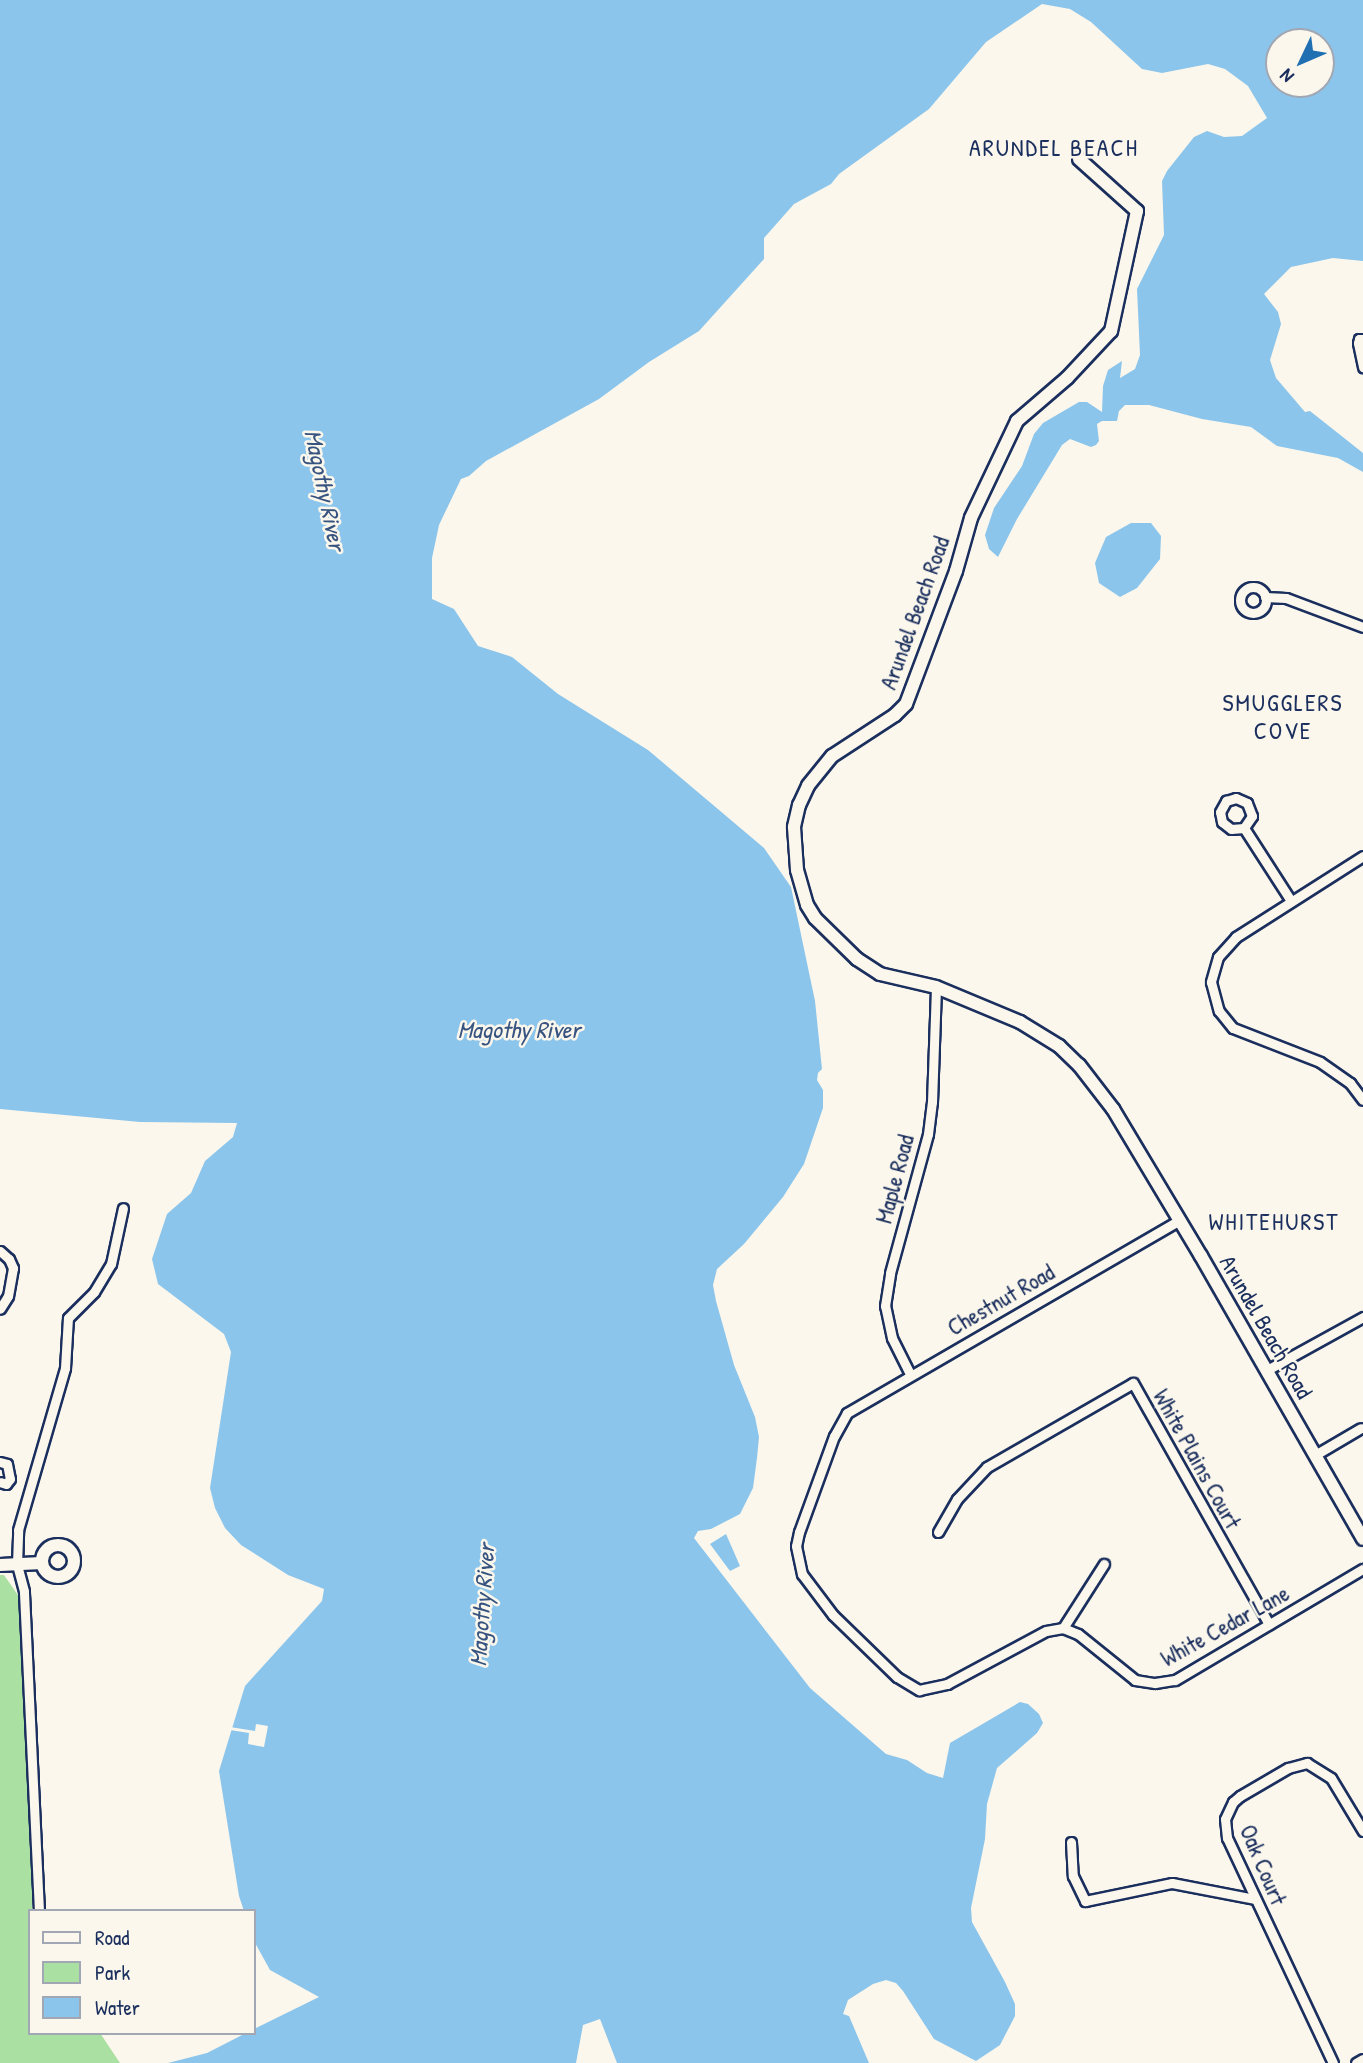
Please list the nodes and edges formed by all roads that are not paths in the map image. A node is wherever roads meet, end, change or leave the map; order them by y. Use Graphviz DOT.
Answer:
graph roads {
  1 [pos="1079,159"];
  2 [pos="1361,339"];
  3 [pos="1363,367"];
  4 [pos="1265,597"];
  5 [pos="1363,627"];
  6 [pos="1244,828"];
  7 [pos="1363,856"];
  8 [pos="1291,901"];
  9 [pos="936,987"];
  10 [pos="1363,1100"];
  11 [pos="122,1208"];
  12 [pos="1178,1221"];
  13 [pos="0,1251"];
  14 [pos="0,1310"];
  15 [pos="1363,1317"];
  16 [pos="1267,1370"];
  17 [pos="910,1374"];
  18 [pos="1361,1428"];
  19 [pos="1315,1455"];
  20 [pos="0,1462"];
  21 [pos="0,1482"];
  22 [pos="938,1532"];
  23 [pos="1363,1539"];
  24 [pos="42,1563"];
  25 [pos="1104,1564"];
  26 [pos="0,1565"];
  27 [pos="17,1565"];
  28 [pos="1363,1569"];
  29 [pos="1269,1624"];
  30 [pos="1063,1628"];
  31 [pos="1363,1831"];
  32 [pos="1071,1842"];
  33 [pos="1255,1899"];
  34 [pos="39,1909"];
  35 [pos="1363,2059"];
  36 [pos="1333,2063"];
  37 [pos="1356,2063"];
  1 -- 9 [label="street, Arundel Beach Road"];
  2 -- 3 [label="street"];
  4 -- 5 [label="street"];
  6 -- 8 [label="street"];
  7 -- 8 [label="street"];
  8 -- 10 [label="street"];
  9 -- 12 [label="street, Arundel Beach Road"];
  9 -- 17 [label="street, Maple Road"];
  11 -- 27 [label="street"];
  12 -- 16 [label="street, Arundel Beach Road"];
  12 -- 17 [label="street, Chestnut Road"];
  13 -- 14 [label="street"];
  15 -- 16 [label="street"];
  16 -- 19 [label="street, Arundel Beach Road"];
  17 -- 30 [label="street, Chestnut Road"];
  18 -- 19 [label="street"];
  19 -- 23 [label="street, Arundel Beach Road"];
  20 -- 21 [label="street"];
  22 -- 29 [label="street, White Plains Court"];
  24 -- 27 [label="street"];
  25 -- 30 [label="street"];
  26 -- 27 [label="street"];
  27 -- 34 [label="street"];
  28 -- 29 [label="street, White Cedar Lane"];
  29 -- 30 [label="street, White Cedar Lane"];
  31 -- 33 [label="street, Oak Court"];
  32 -- 33 [label="street"];
  33 -- 36 [label="street, Oak Court"];
  35 -- 37 [label="street"];
}
